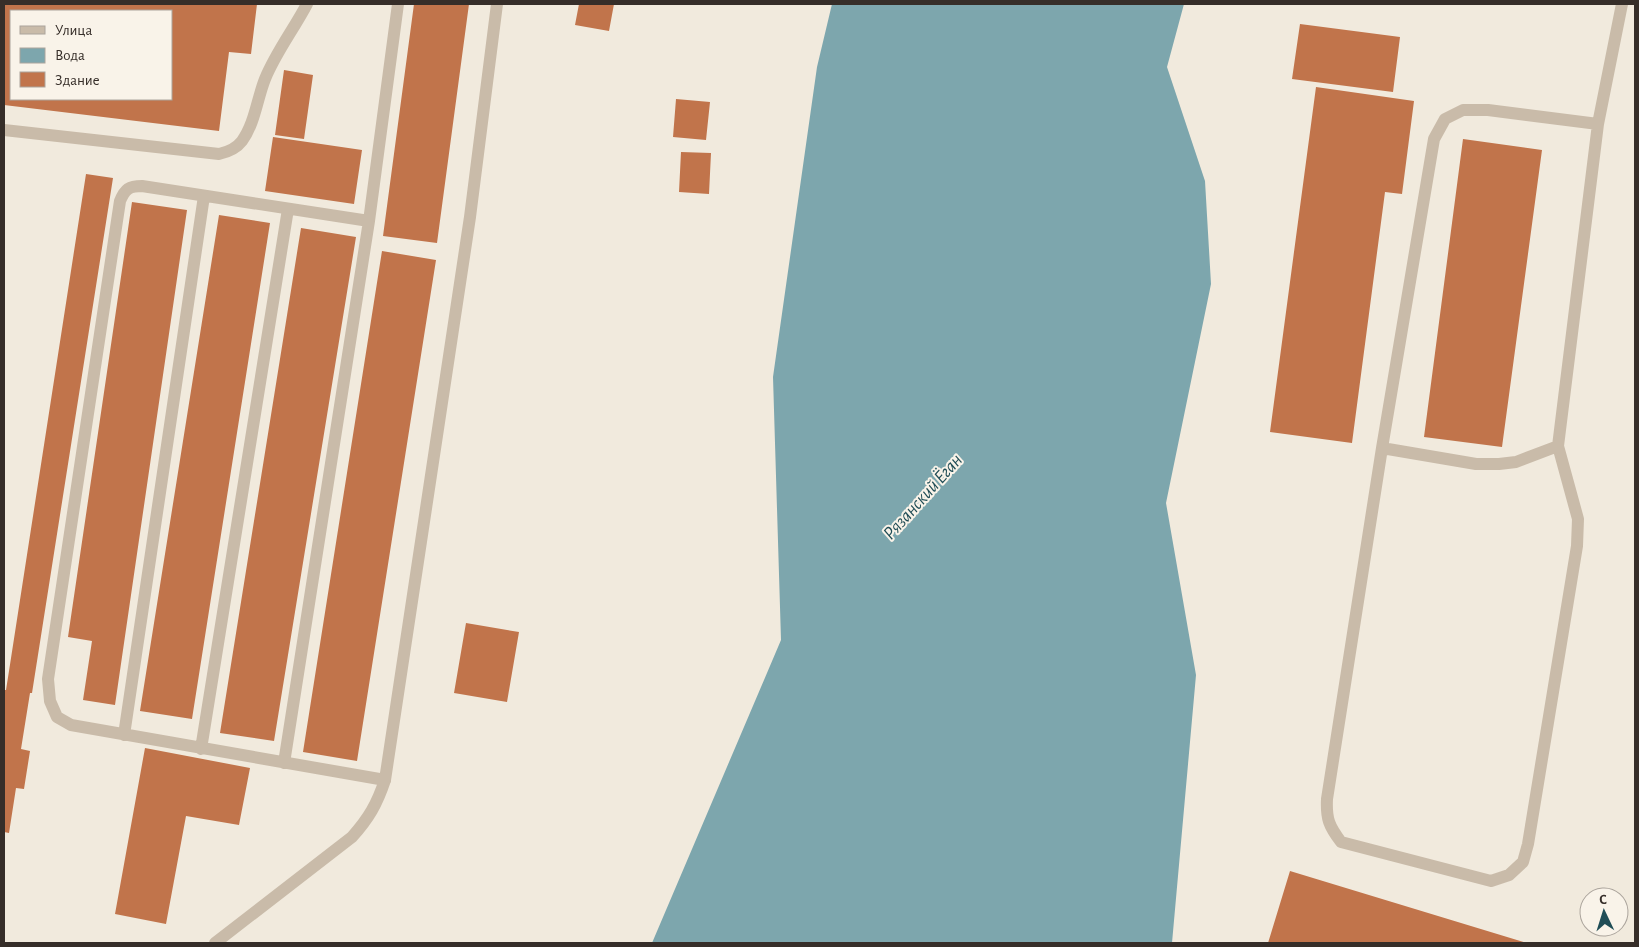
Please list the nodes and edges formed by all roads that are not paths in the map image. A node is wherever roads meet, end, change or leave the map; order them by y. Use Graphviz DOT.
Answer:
graph roads {
  1 [pos="307,4"];
  2 [pos="398,4"];
  3 [pos="497,4"];
  4 [pos="1622,4"];
  5 [pos="1598,124"];
  6 [pos="4,130"];
  7 [pos="204,196"];
  8 [pos="288,209"];
  9 [pos="369,221"];
  10 [pos="1558,446"];
  11 [pos="1382,448"];
  12 [pos="124,735"];
  13 [pos="201,749"];
  14 [pos="284,763"];
  15 [pos="385,780"];
  16 [pos="215,943"];
  1 -- 6 [label="street"];
  2 -- 9 [label="street"];
  3 -- 15 [label="street"];
  4 -- 5 [label="street"];
  5 -- 10 [label="street"];
  5 -- 11 [label="street"];
  7 -- 8 [label="street"];
  7 -- 12 [label="street"];
  7 -- 12 [label="street"];
  8 -- 9 [label="street"];
  8 -- 13 [label="street"];
  9 -- 14 [label="street"];
  10 -- 11 [label="street"];
  10 -- 11 [label="street"];
  12 -- 13 [label="street"];
  13 -- 14 [label="street"];
  14 -- 15 [label="street"];
  15 -- 16 [label="street"];
}
